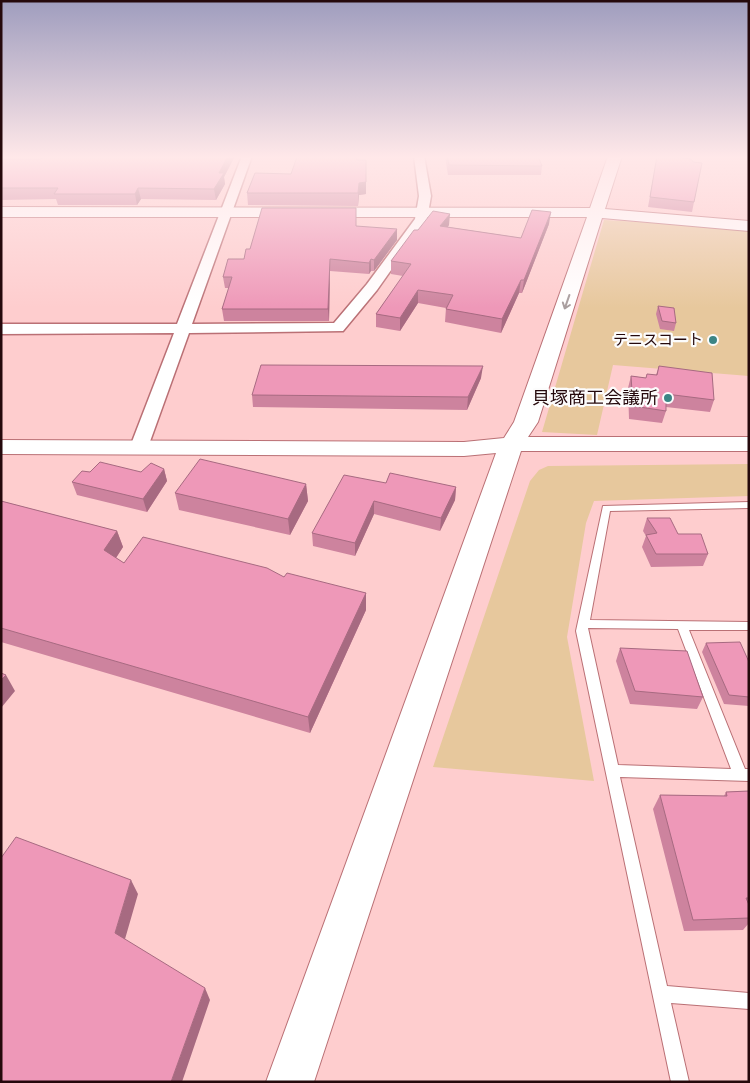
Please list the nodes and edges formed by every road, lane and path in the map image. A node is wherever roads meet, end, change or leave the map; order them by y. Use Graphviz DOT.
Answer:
graph roads {
  1 [pos="226,207"];
  2 [pos="424,207"];
  3 [pos="593,207"];
  4 [pos="595,207"];
  5 [pos="224,211"];
  6 [pos="424,211"];
  7 [pos="1,212"];
  8 [pos="592,213"];
  9 [pos="749,226"];
  10 [pos="1,329"];
  11 [pos="182,329"];
  12 [pos="1,434"];
  13 [pos="141,441"];
  14 [pos="512,444"];
  15 [pos="749,444"];
  16 [pos="1,447"];
  17 [pos="749,505"];
  18 [pos="583,624"];
  19 [pos="682,625"];
  20 [pos="749,626"];
  21 [pos="612,771"];
  22 [pos="744,774"];
  23 [pos="661,994"];
  24 [pos="749,1001"];
  25 [pos="290,1082"];
  26 [pos="680,1082"];
  1 -- 5 [label="street"];
  2 -- 6 [label="street"];
  3 -- 8 [label="street"];
  4 -- 8 [label="street"];
  5 -- 6 [label="street"];
  5 -- 7 [label="street"];
  5 -- 11 [label="street"];
  6 -- 8 [label="street"];
  6 -- 11 [label="street"];
  8 -- 9 [label="street"];
  8 -- 14 [label="street"];
  10 -- 11 [label="street"];
  11 -- 13 [label="street"];
  12 -- 13 [label="street"];
  13 -- 14 [label="street"];
  13 -- 16 [label="street"];
  14 -- 15 [label="street"];
  14 -- 25 [label="street"];
  17 -- 18 [label="lane"];
  18 -- 19 [label="lane"];
  18 -- 21 [label="lane"];
  19 -- 20 [label="lane"];
  19 -- 22 [label="lane"];
  21 -- 22 [label="lane"];
  21 -- 23 [label="lane"];
  23 -- 24 [label="lane"];
  23 -- 26 [label="lane"];
}
